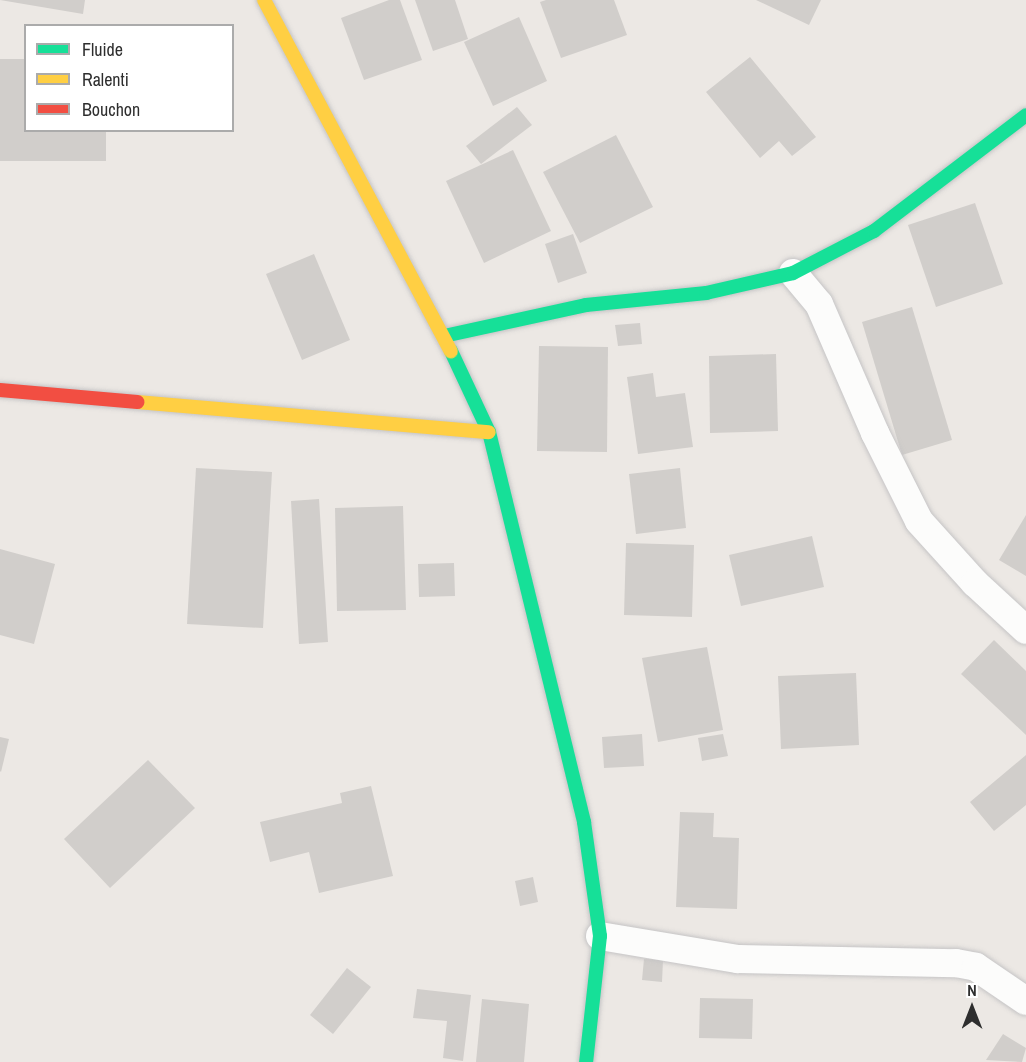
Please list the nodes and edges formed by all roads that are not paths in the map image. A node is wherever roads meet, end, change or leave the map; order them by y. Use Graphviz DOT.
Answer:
graph roads {
  1 [pos="264,0"];
  2 [pos="1026,115"];
  3 [pos="793,273"];
  4 [pos="444,336"];
  5 [pos="0,390"];
  6 [pos="489,432"];
  7 [pos="1026,630"];
  8 [pos="600,936"];
  9 [pos="1026,1001"];
  10 [pos="586,1062"];
  1 -- 4 [label="street"];
  2 -- 3 [label="street"];
  3 -- 4 [label="street"];
  3 -- 7 [label="street"];
  4 -- 6 [label="street"];
  5 -- 6 [label="street"];
  6 -- 8 [label="street"];
  8 -- 9 [label="street"];
  8 -- 10 [label="street"];
}
